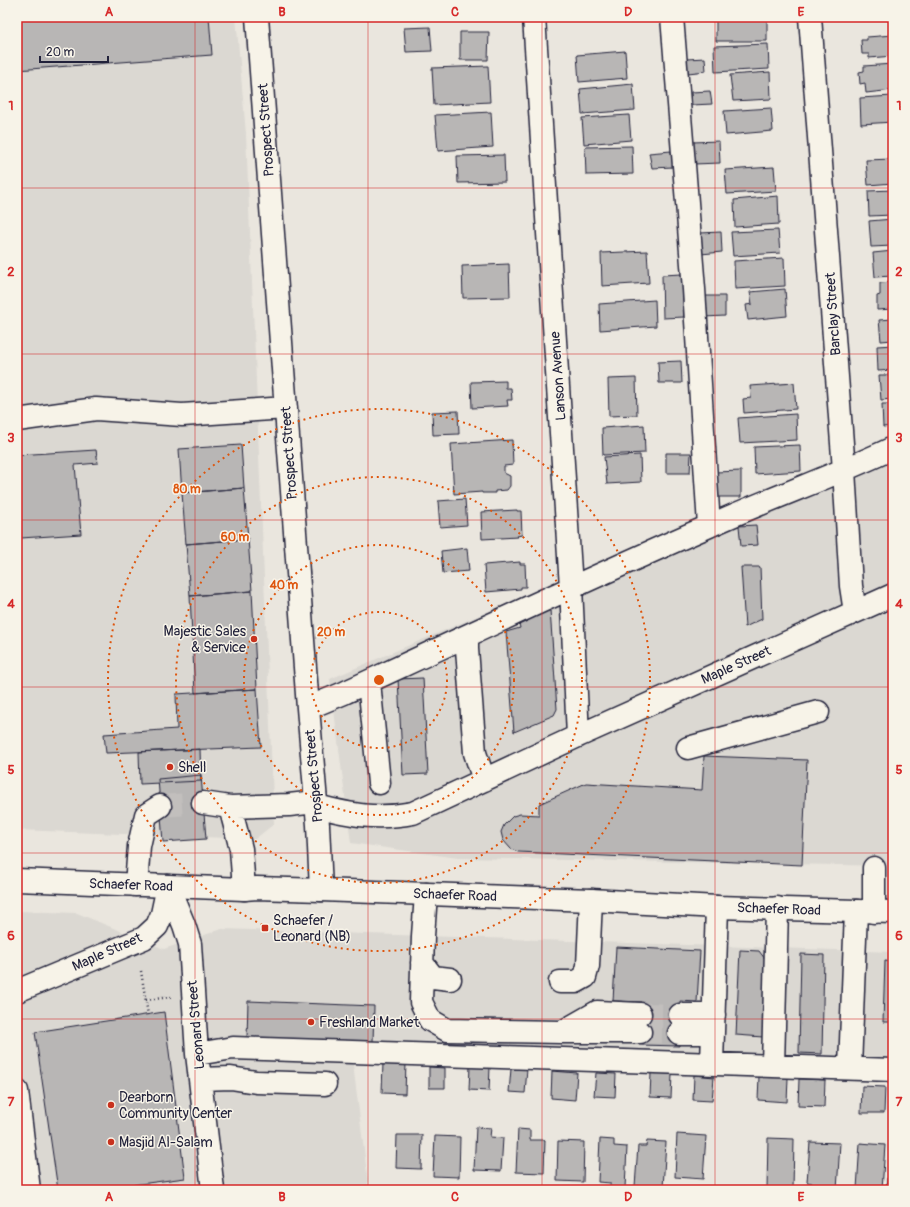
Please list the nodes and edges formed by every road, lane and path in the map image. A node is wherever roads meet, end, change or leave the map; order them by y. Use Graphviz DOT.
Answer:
graph roads {
  1 [pos="258,17"];
  2 [pos="534,17"];
  3 [pos="672,17"];
  4 [pos="810,17"];
  5 [pos="286,408"];
  6 [pos="17,420"];
  7 [pos="893,448"];
  8 [pos="844,470"];
  9 [pos="709,526"];
  10 [pos="571,587"];
  11 [pos="893,594"];
  12 [pos="855,612"];
  13 [pos="467,636"];
  14 [pos="369,682"];
  15 [pos="308,708"];
  16 [pos="818,712"];
  17 [pos="578,736"];
  18 [pos="688,748"];
  19 [pos="484,780"];
  20 [pos="379,782"];
  21 [pos="203,803"];
  22 [pos="316,804"];
  23 [pos="160,806"];
  24 [pos="230,807"];
  25 [pos="874,868"];
  26 [pos="17,880"];
  27 [pos="136,885"];
  28 [pos="168,886"];
  29 [pos="244,889"];
  30 [pos="321,890"];
  31 [pos="426,894"];
  32 [pos="592,900"];
  33 [pos="717,907"];
  34 [pos="777,908"];
  35 [pos="874,912"];
  36 [pos="422,963"];
  37 [pos="141,971"];
  38 [pos="450,979"];
  39 [pos="560,982"];
  40 [pos="17,991"];
  41 [pos="174,997"];
  42 [pos="146,1000"];
  43 [pos="148,1015"];
  44 [pos="640,1023"];
  45 [pos="679,1024"];
  46 [pos="714,1024"];
  47 [pos="255,1049"];
  48 [pos="330,1051"];
  49 [pos="197,1054"];
  50 [pos="712,1063"];
  51 [pos="773,1066"];
  52 [pos="850,1068"];
  53 [pos="893,1070"];
  54 [pos="255,1072"];
  55 [pos="200,1079"];
  56 [pos="17,1091"];
  57 [pos="29,1190"];
  58 [pos="213,1190"];
  1 -- 5 [label="street, Prospect Street"];
  2 -- 10 [label="street, Lanson Avenue"];
  3 -- 9 [label="street"];
  4 -- 8 [label="street, Barclay Street"];
  5 -- 6 [label="street"];
  5 -- 15 [label="street, Prospect Street"];
  7 -- 8 [label="street"];
  8 -- 9 [label="street"];
  8 -- 12 [label="street, Barclay Street"];
  9 -- 10 [label="street"];
  10 -- 13 [label="street"];
  10 -- 17 [label="street, Lanson Avenue"];
  11 -- 12 [label="street, Maple Street"];
  12 -- 17 [label="street, Maple Street"];
  13 -- 14 [label="street"];
  13 -- 19 [label="street"];
  14 -- 15 [label="street"];
  14 -- 20 [label="street"];
  15 -- 22 [label="street, Prospect Street"];
  16 -- 18 [label="street"];
  17 -- 19 [label="street, Maple Street"];
  19 -- 22 [label="street, Maple Street"];
  21 -- 24 [label="street"];
  22 -- 24 [label="street"];
  22 -- 30 [label="street, Prospect Street"];
  23 -- 27 [label="street"];
  24 -- 29 [label="street"];
  25 -- 35 [label="street"];
  26 -- 27 [label="street, Schaefer Road"];
  27 -- 28 [label="street, Schaefer Road"];
  28 -- 29 [label="street, Schaefer Road"];
  28 -- 40 [label="street, Maple Street"];
  28 -- 49 [label="street, Leonard Street"];
  29 -- 30 [label="street, Schaefer Road"];
  30 -- 31 [label="street, Schaefer Road"];
  31 -- 32 [label="street, Schaefer Road"];
  31 -- 36 [label="street"];
  32 -- 33 [label="street, Schaefer Road"];
  32 -- 39 [label="street"];
  33 -- 34 [label="street, Schaefer Road"];
  33 -- 46 [label="street"];
  34 -- 35 [label="street, Schaefer Road"];
  34 -- 51 [label="street"];
  35 -- 52 [label="street"];
  36 -- 38 [label="street"];
  36 -- 44 [label="street"];
  37 -- 42 [label="path"];
  41 -- 42 [label="path"];
  42 -- 43 [label="path"];
  45 -- 46 [label="street"];
  46 -- 50 [label="street"];
  47 -- 48 [label="street"];
  47 -- 49 [label="street"];
  47 -- 54 [label="street"];
  48 -- 50 [label="street"];
  48 -- 55 [label="street"];
  49 -- 55 [label="street, Leonard Street"];
  50 -- 51 [label="street"];
  51 -- 52 [label="street"];
  52 -- 53 [label="street"];
  55 -- 58 [label="street, Leonard Street"];
  56 -- 57 [label="street"];
}
